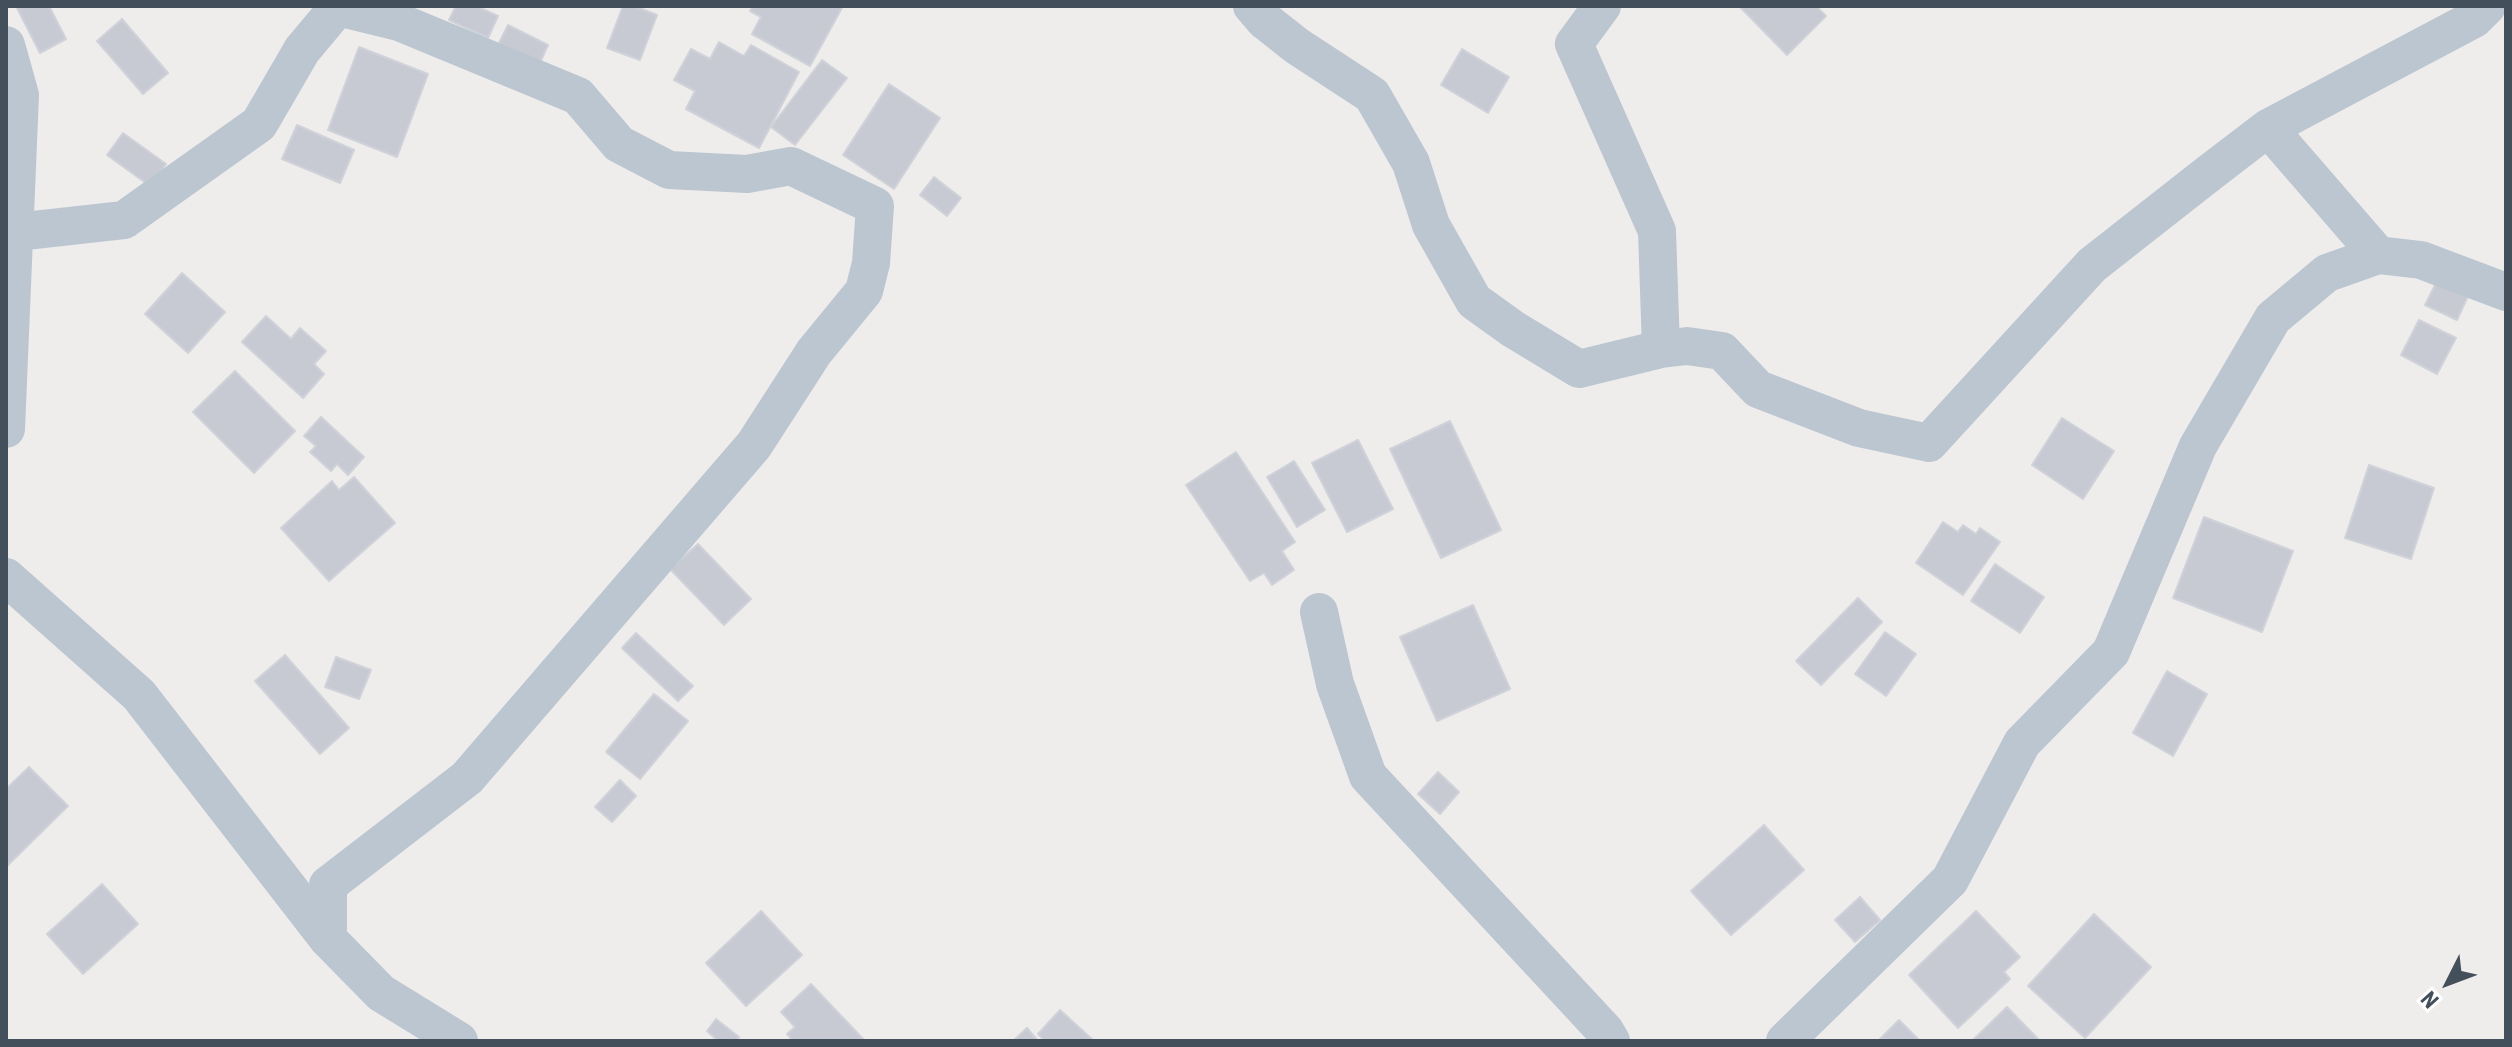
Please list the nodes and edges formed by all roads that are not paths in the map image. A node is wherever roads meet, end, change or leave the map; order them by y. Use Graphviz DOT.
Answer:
graph roads {
  1 [pos="1252,6"];
  2 [pos="1602,6"];
  3 [pos="2487,6"];
  4 [pos="6,45"];
  5 [pos="2268,128"];
  6 [pos="16,232"];
  7 [pos="2378,255"];
  8 [pos="2506,292"];
  9 [pos="1661,349"];
  10 [pos="6,429"];
  11 [pos="6,577"];
  12 [pos="1319,612"];
  13 [pos="328,939"];
  14 [pos="459,1041"];
  15 [pos="1611,1041"];
  16 [pos="1785,1041"];
  1 -- 9 [label="street"];
  2 -- 9 [label="street"];
  3 -- 5 [label="street"];
  4 -- 6 [label="street"];
  5 -- 7 [label="street"];
  5 -- 9 [label="street"];
  6 -- 10 [label="street"];
  6 -- 13 [label="street"];
  7 -- 8 [label="street"];
  7 -- 16 [label="street"];
  11 -- 13 [label="street"];
  12 -- 15 [label="street"];
  13 -- 14 [label="street"];
}
